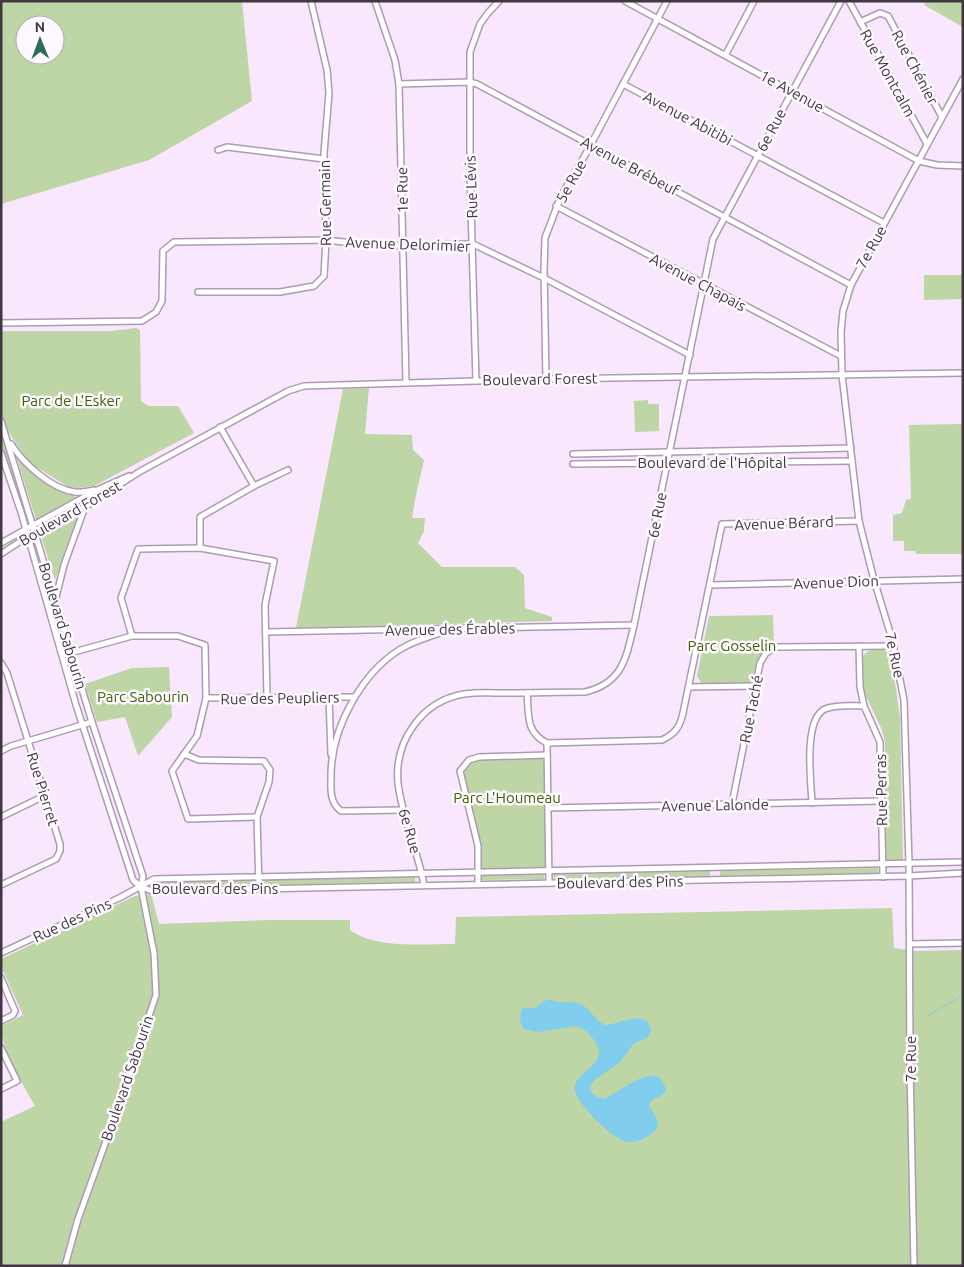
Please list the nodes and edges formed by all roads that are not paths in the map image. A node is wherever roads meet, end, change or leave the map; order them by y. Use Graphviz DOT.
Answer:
graph roads {
  1 [pos="311,1"];
  2 [pos="375,1"];
  3 [pos="499,1"];
  4 [pos="626,1"];
  5 [pos="667,1"];
  6 [pos="754,1"];
  7 [pos="841,1"];
  8 [pos="849,1"];
  9 [pos="658,19"];
  10 [pos="860,22"];
  11 [pos="726,54"];
  12 [pos="963,79"];
  13 [pos="469,82"];
  14 [pos="399,84"];
  15 [pos="623,84"];
  16 [pos="792,91"];
  17 [pos="942,117"];
  18 [pos="927,144"];
  19 [pos="590,145"];
  20 [pos="218,150"];
  21 [pos="758,155"];
  22 [pos="324,159"];
  23 [pos="919,161"];
  24 [pos="963,166"];
  25 [pos="556,206"];
  26 [pos="724,216"];
  27 [pos="884,223"];
  28 [pos="326,240"];
  29 [pos="473,244"];
  30 [pos="403,246"];
  31 [pos="544,278"];
  32 [pos="703,284"];
  33 [pos="852,285"];
  34 [pos="198,292"];
  35 [pos="1,323"];
  36 [pos="690,355"];
  37 [pos="841,356"];
  38 [pos="963,373"];
  39 [pos="842,375"];
  40 [pos="685,376"];
  41 [pos="546,379"];
  42 [pos="476,381"];
  43 [pos="406,382"];
  44 [pos="1,421"];
  45 [pos="220,427"];
  46 [pos="7,439"];
  47 [pos="851,448"];
  48 [pos="669,452"];
  49 [pos="1,453"];
  50 [pos="573,454"];
  51 [pos="852,461"];
  52 [pos="666,463"];
  53 [pos="573,464"];
  54 [pos="288,470"];
  55 [pos="139,472"];
  56 [pos="254,486"];
  57 [pos="97,490"];
  58 [pos="85,507"];
  59 [pos="859,521"];
  60 [pos="33,526"];
  61 [pos="26,530"];
  62 [pos="35,533"];
  63 [pos="27,537"];
  64 [pos="1,543"];
  65 [pos="200,548"];
  66 [pos="1,554"];
  67 [pos="963,579"];
  68 [pos="874,580"];
  69 [pos="710,585"];
  70 [pos="55,597"];
  71 [pos="634,625"];
  72 [pos="453,628"];
  73 [pos="266,632"];
  74 [pos="132,636"];
  75 [pos="859,646"];
  76 [pos="894,646"];
  77 [pos="72,652"];
  78 [pos="63,655"];
  79 [pos="1,663"];
  80 [pos="756,686"];
  81 [pos="689,687"];
  82 [pos="527,693"];
  83 [pos="329,697"];
  84 [pos="354,697"];
  85 [pos="206,698"];
  86 [pos="267,698"];
  87 [pos="864,706"];
  88 [pos="92,722"];
  89 [pos="83,725"];
  90 [pos="28,742"];
  91 [pos="547,743"];
  92 [pos="1,750"];
  93 [pos="184,754"];
  94 [pos="547,756"];
  95 [pos="331,763"];
  96 [pos="44,796"];
  97 [pos="882,801"];
  98 [pos="812,803"];
  99 [pos="732,804"];
  100 [pos="548,808"];
  101 [pos="403,810"];
  102 [pos="1,817"];
  103 [pos="257,817"];
  104 [pos="963,862"];
  105 [pos="909,863"];
  106 [pos="882,864"];
  107 [pos="714,868"];
  108 [pos="549,872"];
  109 [pos="478,873"];
  110 [pos="963,873"];
  111 [pos="422,874"];
  112 [pos="909,876"];
  113 [pos="258,877"];
  114 [pos="883,877"];
  115 [pos="714,880"];
  116 [pos="549,883"];
  117 [pos="478,884"];
  118 [pos="1,885"];
  119 [pos="424,885"];
  120 [pos="141,886"];
  121 [pos="259,888"];
  122 [pos="963,943"];
  123 [pos="910,944"];
  124 [pos="1,953"];
  125 [pos="1,978"];
  126 [pos="1,1021"];
  127 [pos="1,1048"];
  128 [pos="1,1089"];
  129 [pos="65,1266"];
  130 [pos="914,1266"];
  1 -- 22 [label="street, Rue Germain"];
  2 -- 14 [label="street, 1e Rue"];
  3 -- 13 [label="street, Rue Lévis"];
  4 -- 9 [label="street, 1e Avenue"];
  5 -- 9 [label="street, 5e Rue"];
  6 -- 11 [label="street"];
  7 -- 16 [label="street, 6e Rue"];
  8 -- 10 [label="street, Rue Montcalm"];
  9 -- 11 [label="street, 1e Avenue"];
  9 -- 15 [label="street, 5e Rue"];
  10 -- 17 [label="street, Rue Chénier"];
  10 -- 18 [label="street, Rue Montcalm"];
  11 -- 16 [label="street, 1e Avenue"];
  12 -- 17 [label="street, 7e Rue"];
  13 -- 14 [label="street, Avenue Brébeuf"];
  13 -- 19 [label="street, Avenue Brébeuf"];
  13 -- 29 [label="street, Rue Lévis"];
  14 -- 30 [label="street, 1e Rue"];
  15 -- 19 [label="street, 5e Rue"];
  15 -- 21 [label="street, Avenue Abitibi"];
  16 -- 21 [label="street, 6e Rue"];
  16 -- 23 [label="street, 1e Avenue"];
  17 -- 18 [label="street, 7e Rue"];
  18 -- 23 [label="street, 7e Rue"];
  19 -- 25 [label="street, 5e Rue"];
  19 -- 26 [label="street, Avenue Brébeuf"];
  20 -- 22 [label="street"];
  21 -- 26 [label="street, 6e Rue"];
  21 -- 27 [label="street, Avenue Abitibi"];
  22 -- 28 [label="street, Rue Germain"];
  23 -- 24 [label="street, 1e Avenue"];
  23 -- 27 [label="street, 7e Rue"];
  25 -- 31 [label="street, 5e Rue"];
  25 -- 32 [label="street, Avenue Chapais"];
  26 -- 32 [label="street, 6e Rue"];
  26 -- 33 [label="street, Avenue Brébeuf"];
  27 -- 33 [label="street, 7e Rue"];
  28 -- 30 [label="street, Avenue Delorimier"];
  28 -- 34 [label="street, Rue Germain"];
  28 -- 35 [label="street, Avenue Delorimier"];
  29 -- 30 [label="street, Avenue Delorimier"];
  29 -- 31 [label="street, Avenue Delorimier"];
  29 -- 42 [label="street, Rue Lévis"];
  30 -- 43 [label="street, 1e Rue"];
  31 -- 36 [label="street, Avenue Delorimier"];
  31 -- 41 [label="street, 5e Rue"];
  32 -- 36 [label="street, 6e Rue"];
  32 -- 37 [label="street, Avenue Chapais"];
  33 -- 37 [label="street, 7e Rue"];
  36 -- 40 [label="street, 6e Rue"];
  37 -- 39 [label="street, 7e Rue"];
  38 -- 39 [label="street, Boulevard Forest"];
  39 -- 40 [label="street, Boulevard Forest"];
  39 -- 47 [label="street, 7e Rue"];
  40 -- 41 [label="street, Boulevard Forest"];
  40 -- 48 [label="street, 6e Rue"];
  41 -- 42 [label="street, Boulevard Forest"];
  42 -- 43 [label="street, Boulevard Forest"];
  43 -- 45 [label="street, Boulevard Forest"];
  44 -- 46 [label="street, Boulevard Sabourin"];
  45 -- 55 [label="street, Boulevard Forest"];
  45 -- 56 [label="street"];
  46 -- 57 [label="street"];
  46 -- 60 [label="street, Boulevard Sabourin"];
  47 -- 48 [label="street, Boulevard de l'Hôpital"];
  47 -- 51 [label="street, 7e Rue"];
  48 -- 50 [label="street, Boulevard de l'Hôpital"];
  48 -- 52 [label="street, 6e Rue"];
  49 -- 61 [label="street, Boulevard Sabourin"];
  51 -- 52 [label="street, Boulevard de l'Hôpital"];
  51 -- 59 [label="street, 7e Rue"];
  52 -- 53 [label="street, Boulevard de l'Hôpital"];
  52 -- 71 [label="street, 6e Rue"];
  54 -- 56 [label="street"];
  55 -- 57 [label="street, Boulevard Forest"];
  55 -- 58 [label="street, Boulevard Forest"];
  56 -- 65 [label="street"];
  57 -- 60 [label="street, Boulevard Forest"];
  58 -- 62 [label="street, Boulevard Forest"];
  58 -- 70 [label="street"];
  59 -- 68 [label="street, 7e Rue"];
  59 -- 69 [label="street, Avenue Bérard"];
  60 -- 61 [label="street, Boulevard Forest"];
  60 -- 62 [label="street, Boulevard Sabourin"];
  61 -- 63 [label="street, Boulevard Sabourin"];
  61 -- 64 [label="street, Boulevard Forest"];
  62 -- 63 [label="street, Boulevard Forest"];
  62 -- 70 [label="street, Boulevard Sabourin"];
  63 -- 66 [label="street, Boulevard Forest"];
  63 -- 78 [label="street, Boulevard Sabourin"];
  65 -- 73 [label="street"];
  65 -- 74 [label="street"];
  67 -- 68 [label="street, Avenue Dion"];
  68 -- 69 [label="street, Avenue Dion"];
  68 -- 76 [label="street, 7e Rue"];
  69 -- 81 [label="street, Avenue Bérard"];
  70 -- 77 [label="street, Boulevard Sabourin"];
  71 -- 72 [label="street, Avenue des Érables"];
  71 -- 82 [label="street, 6e Rue"];
  72 -- 73 [label="street, Avenue des Érables"];
  72 -- 84 [label="street"];
  73 -- 86 [label="street"];
  74 -- 77 [label="street"];
  74 -- 85 [label="street"];
  75 -- 76 [label="street, Rue Taché"];
  75 -- 80 [label="street, Rue Taché"];
  75 -- 87 [label="street, Rue Perras"];
  76 -- 105 [label="street, 7e Rue"];
  77 -- 78 [label="street"];
  77 -- 88 [label="street, Boulevard Sabourin"];
  78 -- 89 [label="street, Boulevard Sabourin"];
  79 -- 90 [label="street, Rue Pierret"];
  80 -- 81 [label="street"];
  80 -- 99 [label="street, Rue Taché"];
  81 -- 91 [label="street, Avenue Bérard"];
  82 -- 91 [label="street"];
  82 -- 101 [label="street, 6e Rue"];
  83 -- 84 [label="street, Rue des Peupliers"];
  83 -- 86 [label="street, Rue des Peupliers"];
  83 -- 95 [label="street"];
  84 -- 95 [label="street"];
  85 -- 86 [label="street, Rue des Peupliers"];
  85 -- 93 [label="street"];
  87 -- 97 [label="street, Rue Perras"];
  87 -- 98 [label="street"];
  88 -- 89 [label="street"];
  88 -- 120 [label="street, Boulevard Sabourin"];
  89 -- 90 [label="street"];
  89 -- 120 [label="street, Boulevard Sabourin"];
  90 -- 92 [label="street"];
  90 -- 96 [label="street, Rue Pierret"];
  91 -- 94 [label="street"];
  93 -- 103 [label="street"];
  93 -- 103 [label="street"];
  94 -- 100 [label="street"];
  94 -- 109 [label="street"];
  95 -- 101 [label="street"];
  96 -- 102 [label="street"];
  96 -- 118 [label="street, Rue Pierret"];
  97 -- 98 [label="street, Avenue Lalonde"];
  97 -- 106 [label="street, Rue Perras"];
  98 -- 99 [label="street, Avenue Lalonde"];
  99 -- 100 [label="street, Avenue Lalonde"];
  100 -- 108 [label="street"];
  101 -- 111 [label="street, 6e Rue"];
  103 -- 113 [label="street"];
  104 -- 105 [label="street, Boulevard des Pins"];
  105 -- 106 [label="street, Boulevard des Pins"];
  105 -- 112 [label="street, 7e Rue"];
  106 -- 107 [label="street, Boulevard des Pins"];
  106 -- 114 [label="street, Rue Perras"];
  107 -- 108 [label="street, Boulevard des Pins"];
  107 -- 115 [label="street"];
  108 -- 109 [label="street, Boulevard des Pins"];
  108 -- 116 [label="street"];
  109 -- 111 [label="street, Boulevard des Pins"];
  109 -- 117 [label="street"];
  110 -- 112 [label="street, Boulevard des Pins"];
  111 -- 113 [label="street, Boulevard des Pins"];
  111 -- 119 [label="street, 6e Rue"];
  112 -- 114 [label="street, Boulevard des Pins"];
  112 -- 123 [label="street, 7e Rue"];
  113 -- 120 [label="street, Boulevard des Pins"];
  113 -- 121 [label="street"];
  114 -- 115 [label="street, Boulevard des Pins"];
  115 -- 116 [label="street, Boulevard des Pins"];
  116 -- 117 [label="street, Boulevard des Pins"];
  117 -- 119 [label="street, Boulevard des Pins"];
  119 -- 121 [label="street, Boulevard des Pins"];
  120 -- 121 [label="street, Boulevard des Pins"];
  120 -- 124 [label="street, Rue des Pins"];
  120 -- 129 [label="street, Boulevard Sabourin"];
  122 -- 123 [label="street"];
  123 -- 130 [label="street, 7e Rue"];
  125 -- 126 [label="street"];
  127 -- 128 [label="street"];
}
